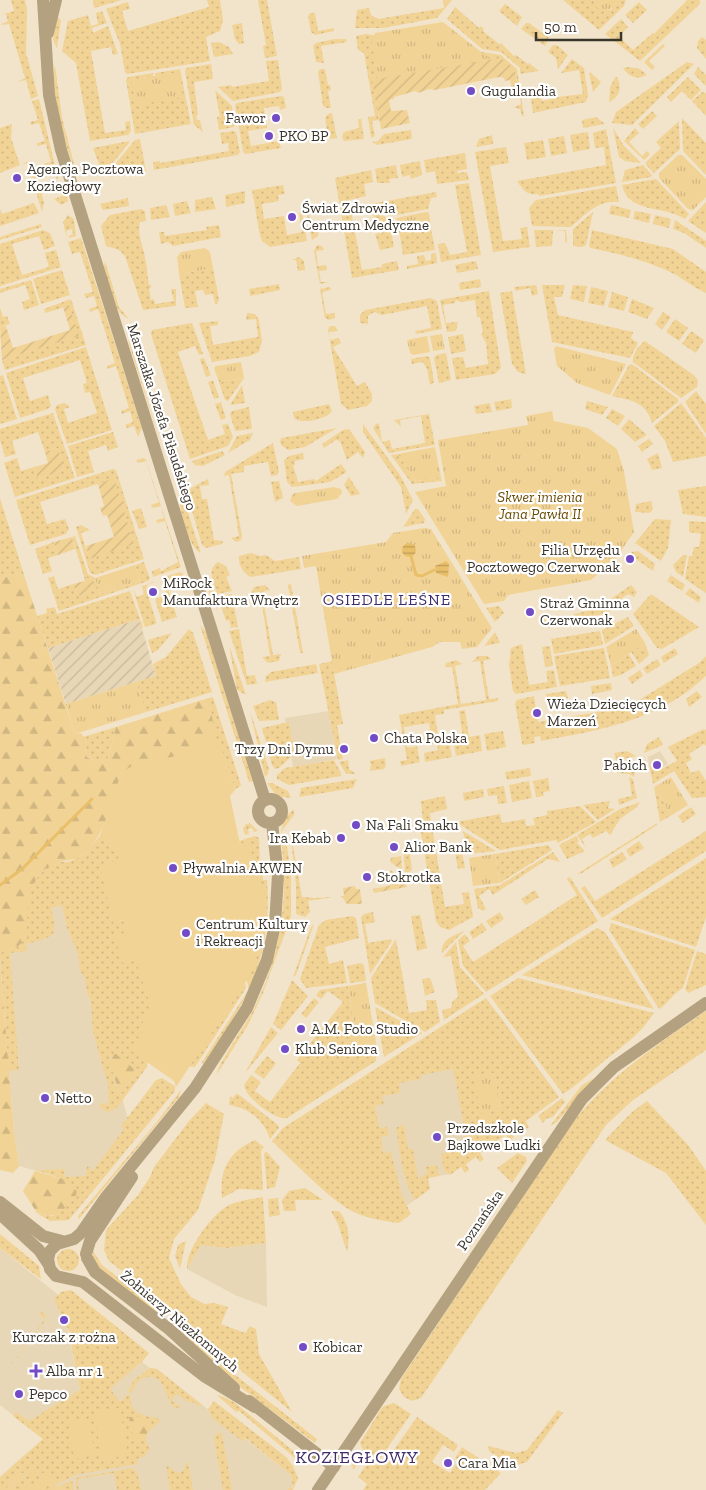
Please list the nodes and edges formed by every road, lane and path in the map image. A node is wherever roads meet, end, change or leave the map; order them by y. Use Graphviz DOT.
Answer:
graph roads {
  1 [pos="43,0"];
  2 [pos="56,0"];
  3 [pos="46,41"];
  4 [pos="706,1003"];
  5 [pos="148,1149"];
  6 [pos="0,1202"];
  7 [pos="0,1214"];
  8 [pos="64,1241"];
  9 [pos="87,1256"];
  10 [pos="49,1265"];
  11 [pos="71,1280"];
  12 [pos="255,1406"];
  13 [pos="334,1467"];
  14 [pos="318,1490"];
  1 -- 3 [label="street, Marszałka Józefa Piłsudskiego"];
  2 -- 3 [label="street, Marszałka Józefa Piłsudskiego"];
  3 -- 5 [label="street, Marszałka Józefa Piłsudskiego"];
  4 -- 13 [label="street, Poznańska"];
  5 -- 8 [label="street"];
  5 -- 9 [label="street"];
  6 -- 8 [label="street"];
  7 -- 10 [label="street"];
  8 -- 9 [label="street"];
  8 -- 10 [label="street"];
  9 -- 11 [label="street"];
  9 -- 12 [label="street, Żołnierzy Niezłomnych"];
  10 -- 11 [label="street"];
  11 -- 12 [label="street, Żołnierzy Niezłomnych"];
  12 -- 13 [label="street, Żołnierzy Niezłomnych"];
  13 -- 14 [label="street, Poznańska"];
}
